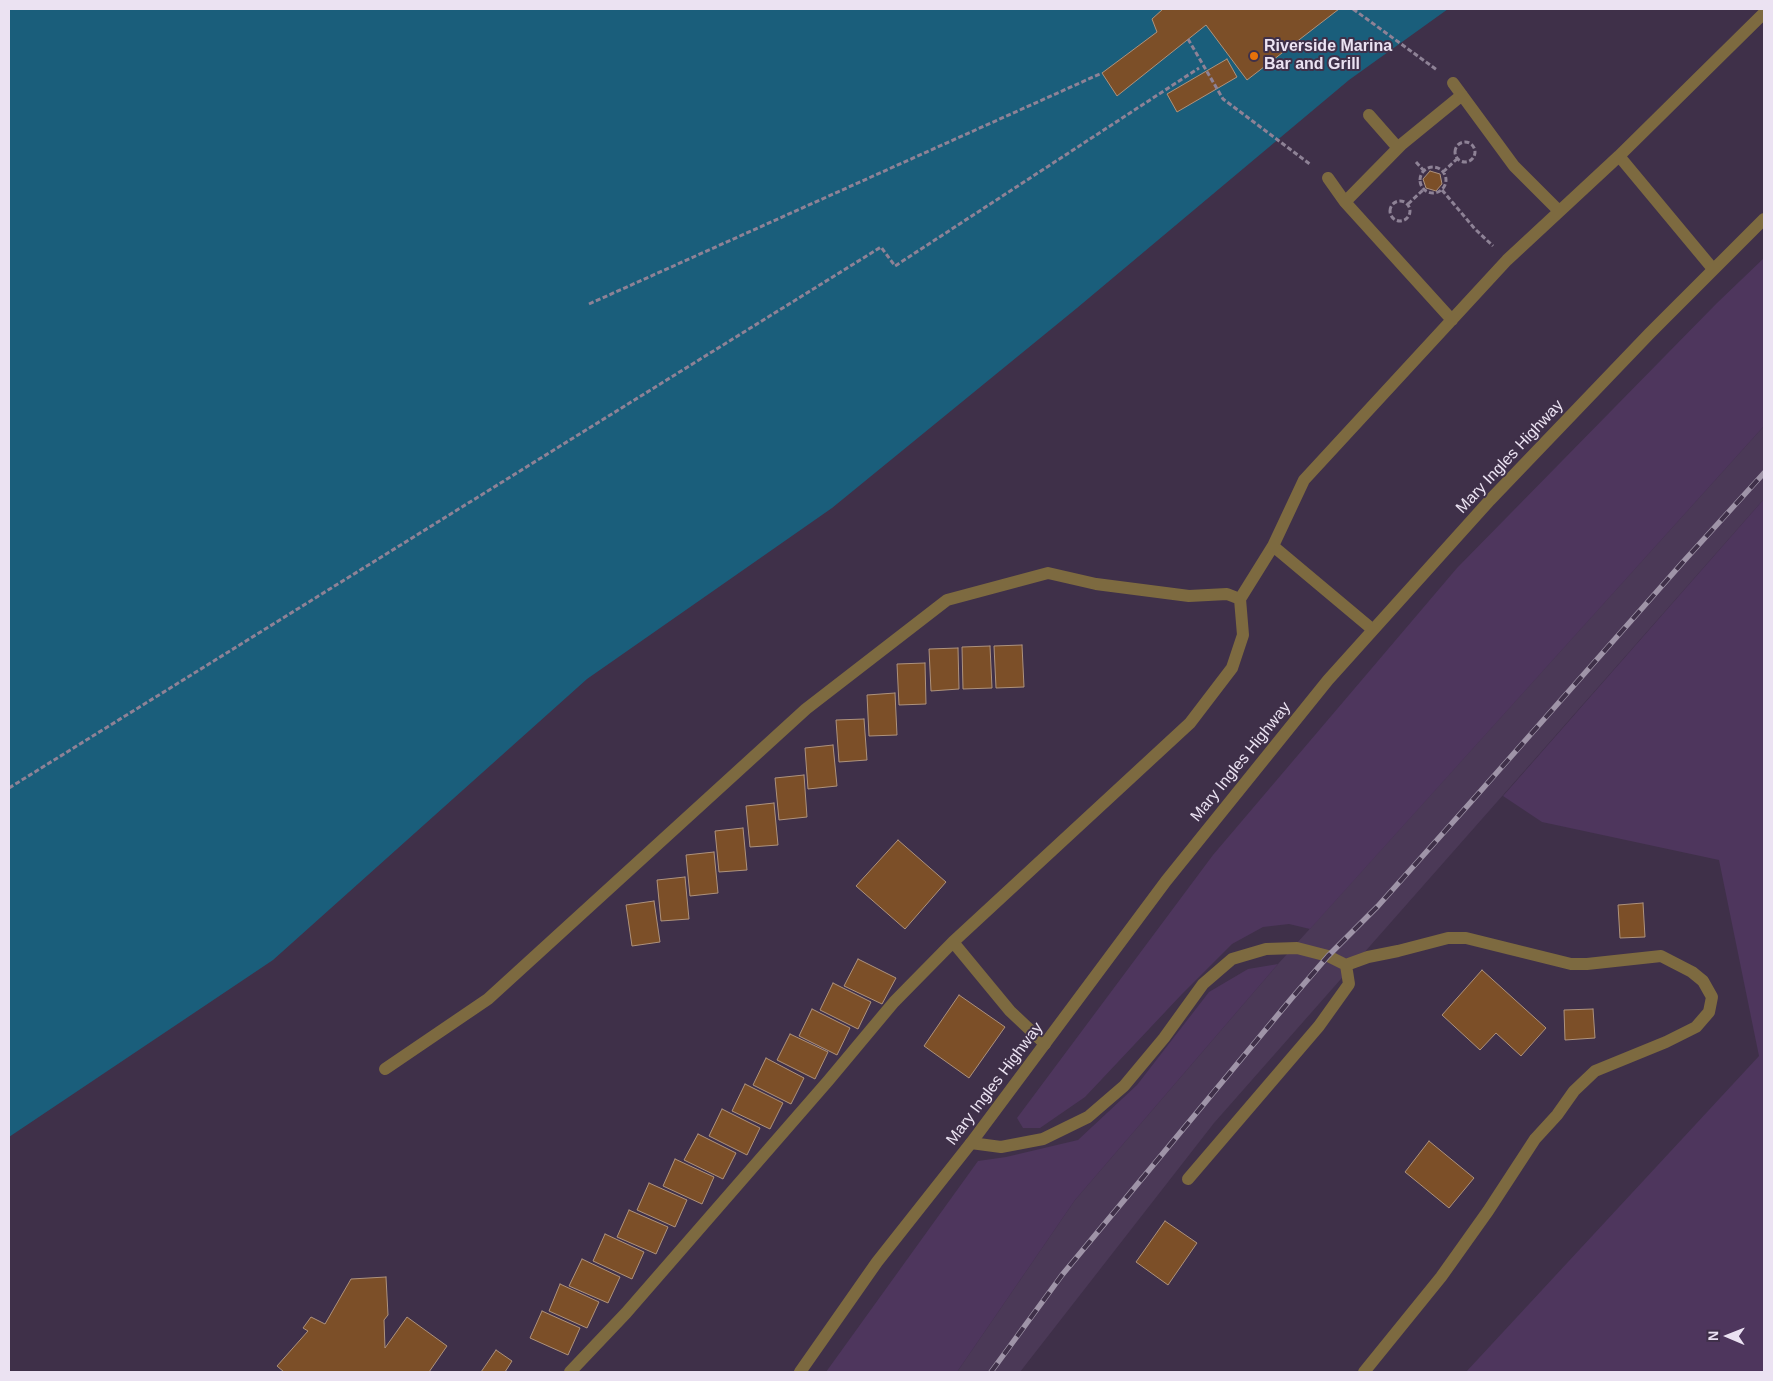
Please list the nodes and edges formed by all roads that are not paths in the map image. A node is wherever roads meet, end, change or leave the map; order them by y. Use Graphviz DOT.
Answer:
graph roads {
  1 [pos="1764,13"];
  2 [pos="1453,83"];
  3 [pos="1462,95"];
  4 [pos="1369,115"];
  5 [pos="1398,148"];
  6 [pos="1618,156"];
  7 [pos="1328,178"];
  8 [pos="1346,202"];
  9 [pos="1559,211"];
  10 [pos="1764,219"];
  11 [pos="1713,269"];
  12 [pos="1452,320"];
  13 [pos="1272,546"];
  14 [pos="1240,599"];
  15 [pos="1372,629"];
  16 [pos="954,942"];
  17 [pos="1346,965"];
  18 [pos="1045,1044"];
  19 [pos="385,1070"];
  20 [pos="971,1143"];
  21 [pos="1188,1179"];
  22 [pos="570,1372"];
  23 [pos="800,1372"];
  24 [pos="1364,1372"];
  1 -- 6 [label="street"];
  2 -- 3 [label="street"];
  3 -- 5 [label="street"];
  3 -- 9 [label="street"];
  4 -- 5 [label="street"];
  5 -- 8 [label="street"];
  6 -- 9 [label="street"];
  6 -- 11 [label="street"];
  7 -- 8 [label="street"];
  8 -- 12 [label="street"];
  9 -- 12 [label="street"];
  10 -- 11 [label="street, Mary Ingles Highway"];
  11 -- 15 [label="street, Mary Ingles Highway"];
  12 -- 13 [label="street"];
  13 -- 14 [label="street"];
  13 -- 15 [label="street"];
  14 -- 16 [label="street"];
  14 -- 19 [label="street"];
  15 -- 18 [label="street, Mary Ingles Highway"];
  16 -- 18 [label="street"];
  16 -- 22 [label="street"];
  17 -- 20 [label="street"];
  17 -- 21 [label="street"];
  17 -- 24 [label="street"];
  18 -- 20 [label="street, Mary Ingles Highway"];
  20 -- 23 [label="street, Mary Ingles Highway"];
}
